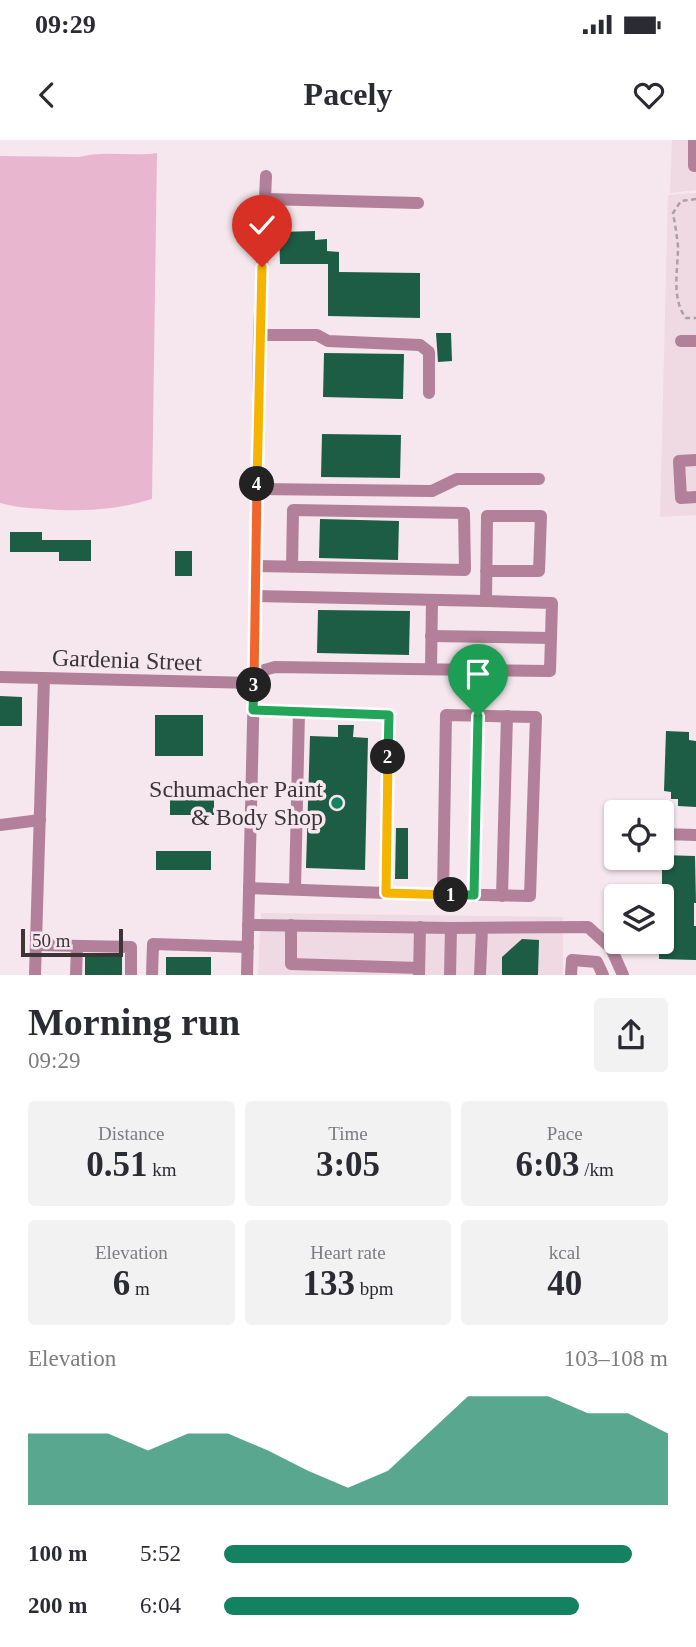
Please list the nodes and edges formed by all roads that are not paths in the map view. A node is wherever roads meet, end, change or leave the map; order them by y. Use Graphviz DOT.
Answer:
graph roads {
  1 [pos="694,140"];
  2 [pos="696,166"];
  3 [pos="265,176"];
  4 [pos="265,199"];
  5 [pos="418,203"];
  6 [pos="259,335"];
  7 [pos="681,341"];
  8 [pos="696,341"];
  9 [pos="429,393"];
  10 [pos="696,460"];
  11 [pos="539,479"];
  12 [pos="257,489"];
  13 [pos="696,497"];
  14 [pos="256,566"];
  15 [pos="292,567"];
  16 [pos="486,571"];
  17 [pos="255,596"];
  18 [pos="432,600"];
  19 [pos="486,601"];
  20 [pos="431,636"];
  21 [pos="551,638"];
  22 [pos="431,669"];
  23 [pos="0,677"];
  24 [pos="44,678"];
  25 [pos="254,678"];
  26 [pos="253,710"];
  27 [pos="299,712"];
  28 [pos="478,716"];
  29 [pos="507,716"];
  30 [pos="40,820"];
  31 [pos="0,825"];
  32 [pos="674,834"];
  33 [pos="696,835"];
  34 [pos="249,888"];
  35 [pos="295,890"];
  36 [pos="386,893"];
  37 [pos="443,894"];
  38 [pos="474,895"];
  39 [pos="502,896"];
  40 [pos="248,925"];
  41 [pos="291,925"];
  42 [pos="420,927"];
  43 [pos="451,928"];
  44 [pos="482,928"];
  45 [pos="36,945"];
  46 [pos="77,946"];
  47 [pos="248,947"];
  48 [pos="419,971"];
  49 [pos="35,975"];
  50 [pos="76,975"];
  51 [pos="131,975"];
  52 [pos="152,975"];
  53 [pos="247,975"];
  54 [pos="450,975"];
  55 [pos="480,975"];
  56 [pos="571,975"];
  57 [pos="603,975"];
  58 [pos="623,975"];
  1 -- 2 [label="street"];
  3 -- 4 [label="street"];
  4 -- 5 [label="street"];
  4 -- 6 [label="street"];
  6 -- 9 [label="street"];
  6 -- 12 [label="street"];
  7 -- 8 [label="street"];
  10 -- 13 [label="street"];
  11 -- 12 [label="street"];
  12 -- 14 [label="street"];
  14 -- 15 [label="street"];
  14 -- 17 [label="street"];
  15 -- 15 [label="street"];
  16 -- 16 [label="street"];
  16 -- 19 [label="street"];
  17 -- 18 [label="street"];
  17 -- 25 [label="street"];
  18 -- 19 [label="street"];
  18 -- 20 [label="street"];
  19 -- 21 [label="street"];
  20 -- 21 [label="street"];
  20 -- 22 [label="street"];
  21 -- 22 [label="street, Gardenia Street"];
  22 -- 25 [label="street, Gardenia Street"];
  23 -- 24 [label="street, Gardenia Street"];
  24 -- 25 [label="street, Gardenia Street"];
  24 -- 30 [label="street"];
  25 -- 26 [label="street"];
  26 -- 27 [label="street"];
  26 -- 34 [label="street"];
  27 -- 35 [label="street"];
  27 -- 36 [label="street"];
  28 -- 29 [label="street"];
  28 -- 37 [label="street"];
  28 -- 38 [label="street"];
  29 -- 39 [label="street"];
  29 -- 39 [label="street"];
  30 -- 31 [label="street"];
  30 -- 45 [label="street"];
  32 -- 33 [label="street"];
  34 -- 35 [label="street"];
  34 -- 40 [label="street"];
  35 -- 36 [label="street"];
  36 -- 37 [label="street"];
  37 -- 38 [label="street"];
  38 -- 39 [label="street"];
  40 -- 41 [label="street"];
  40 -- 47 [label="street"];
  41 -- 42 [label="street"];
  41 -- 48 [label="street"];
  42 -- 43 [label="street"];
  42 -- 48 [label="street"];
  43 -- 44 [label="street"];
  43 -- 54 [label="street"];
  44 -- 55 [label="street"];
  44 -- 58 [label="street"];
  45 -- 46 [label="street"];
  45 -- 49 [label="street"];
  46 -- 50 [label="street"];
  46 -- 51 [label="street"];
  47 -- 52 [label="street"];
  47 -- 53 [label="street"];
  56 -- 57 [label="street"];
}
